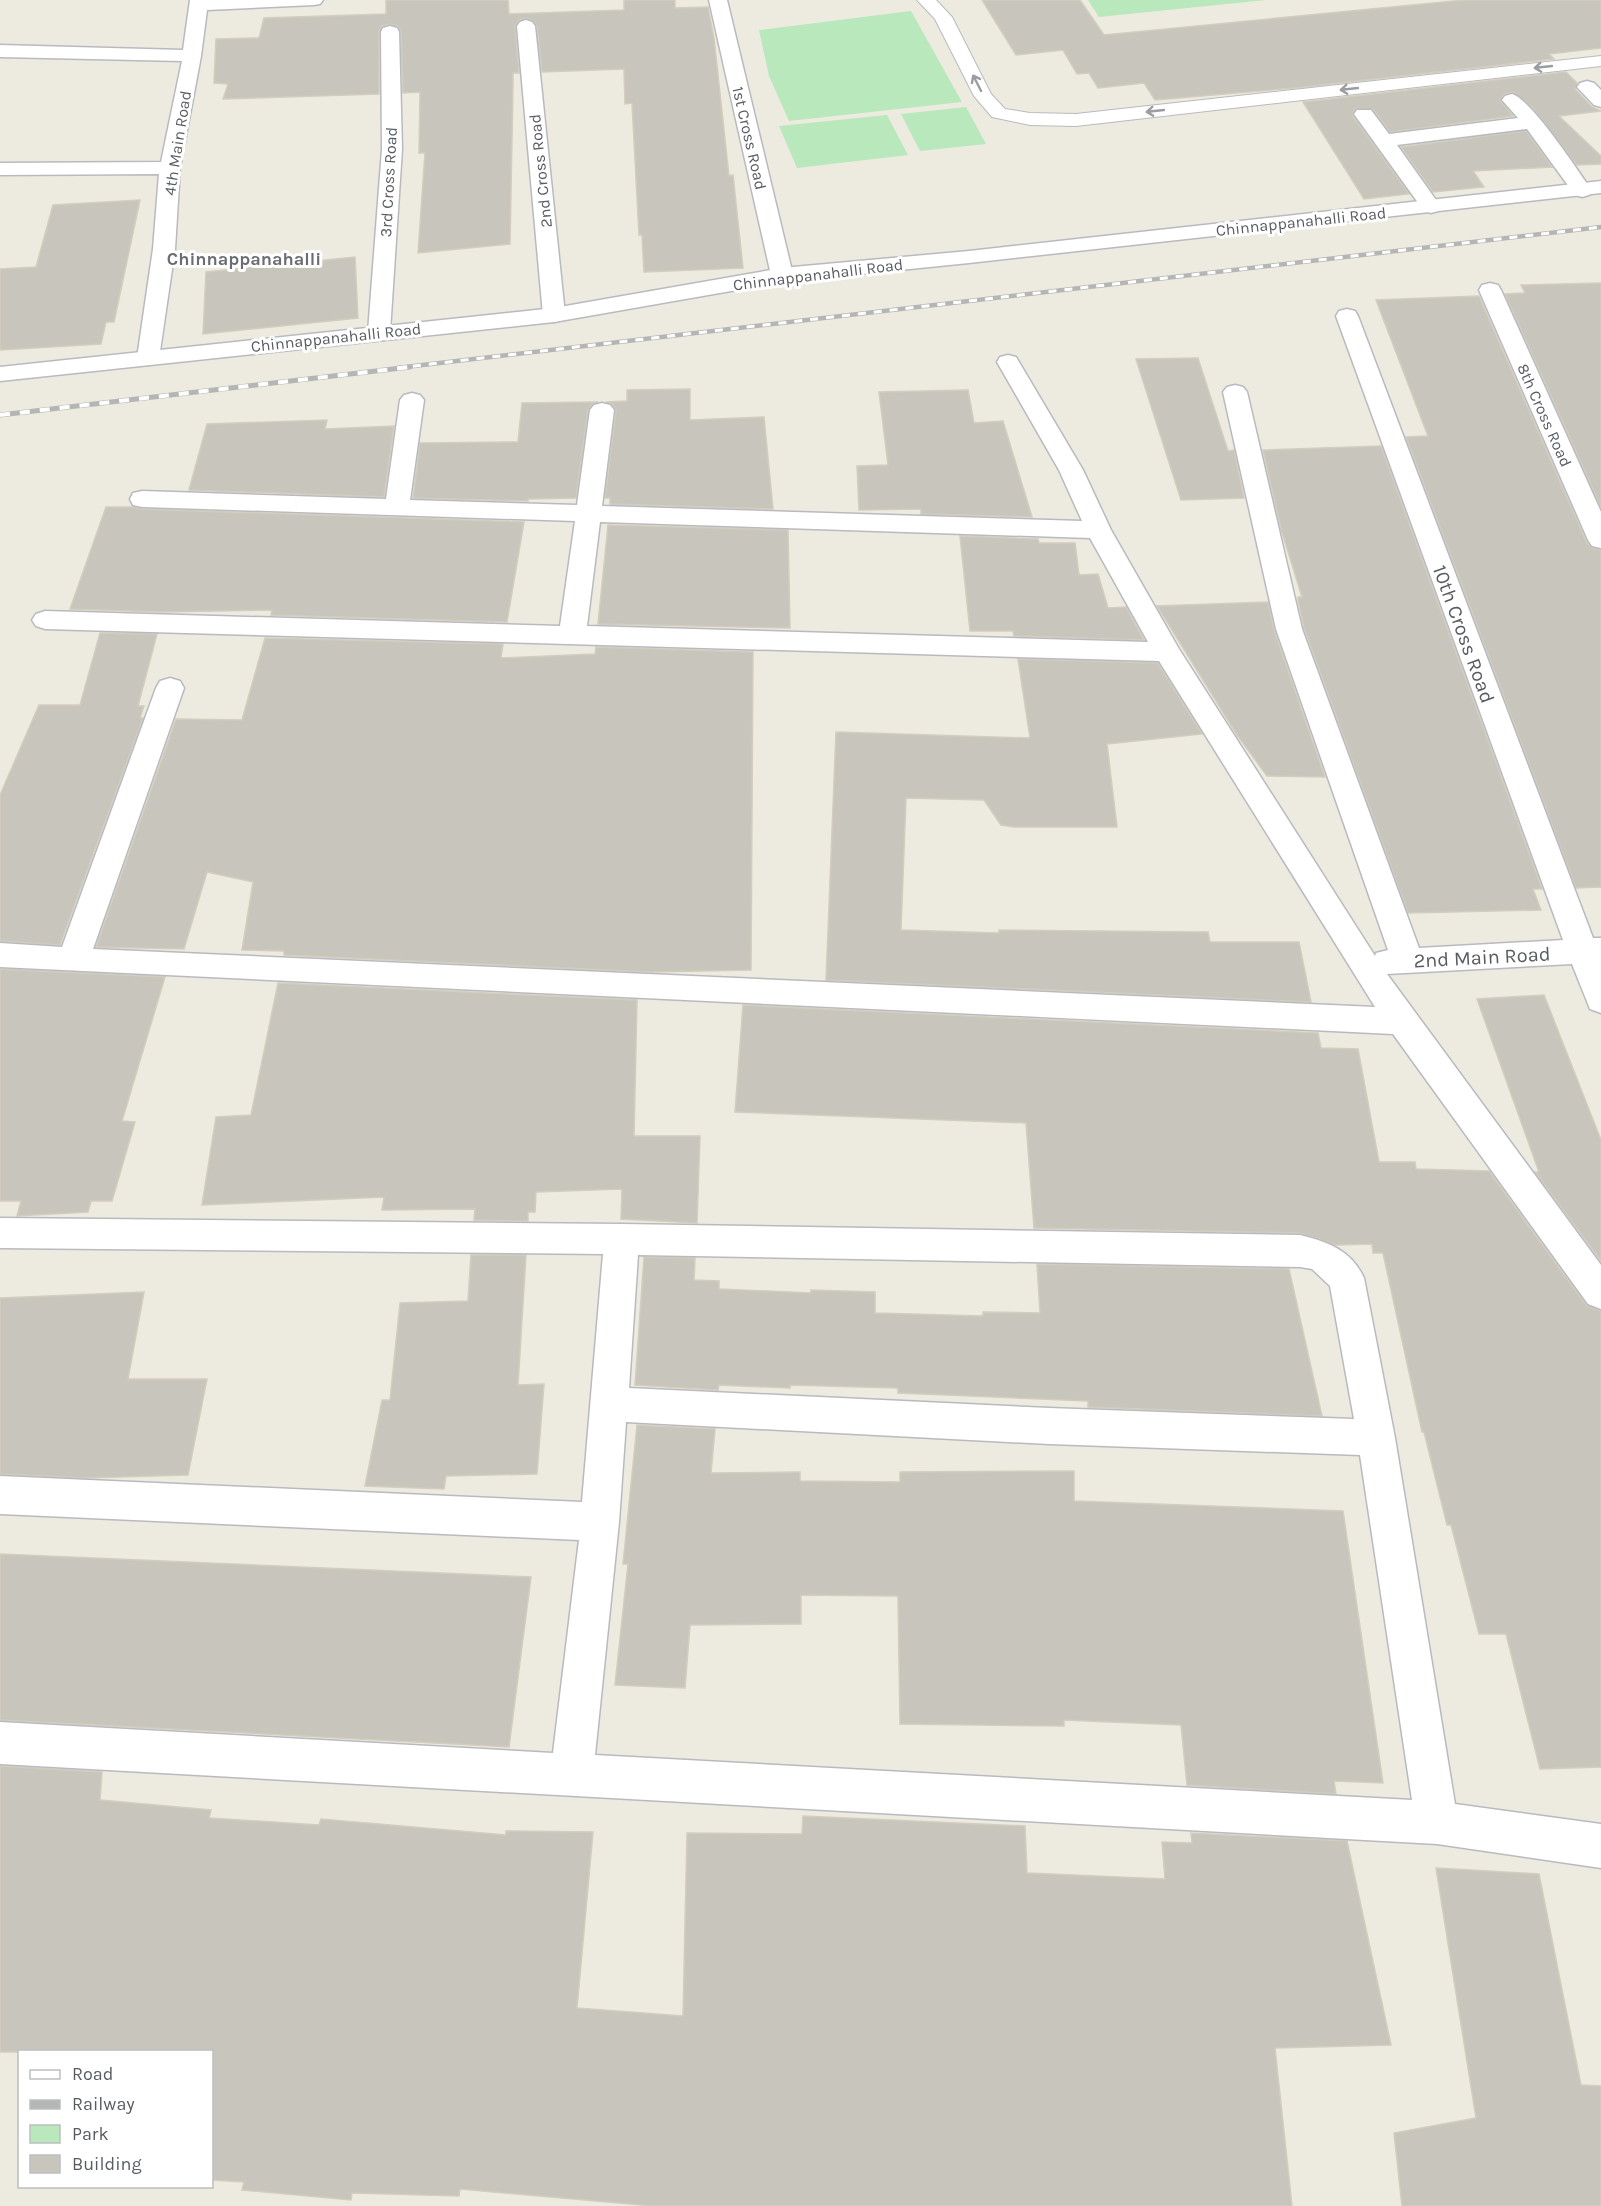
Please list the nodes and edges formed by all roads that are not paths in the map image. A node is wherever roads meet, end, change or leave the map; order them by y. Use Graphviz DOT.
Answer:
graph roads {
  1 [pos="314,0"];
  2 [pos="718,0"];
  3 [pos="926,0"];
  4 [pos="198,2"];
  5 [pos="526,26"];
  6 [pos="390,32"];
  7 [pos="0,51"];
  8 [pos="192,56"];
  9 [pos="1601,61"];
  10 [pos="1587,87"];
  11 [pos="1512,100"];
  12 [pos="1601,101"];
  13 [pos="1364,114"];
  14 [pos="1532,122"];
  15 [pos="1383,141"];
  16 [pos="170,168"];
  17 [pos="0,169"];
  18 [pos="1591,189"];
  19 [pos="1431,207"];
  20 [pos="782,275"];
  21 [pos="1490,290"];
  22 [pos="554,315"];
  23 [pos="1347,316"];
  24 [pos="379,332"];
  25 [pos="148,358"];
  26 [pos="1008,362"];
  27 [pos="0,374"];
  28 [pos="1234,392"];
  29 [pos="412,400"];
  30 [pos="602,410"];
  31 [pos="142,499"];
  32 [pos="397,507"];
  33 [pos="586,514"];
  34 [pos="1098,530"];
  35 [pos="1601,540"];
  36 [pos="45,620"];
  37 [pos="572,636"];
  38 [pos="1167,652"];
  39 [pos="170,688"];
  40 [pos="1591,951"];
  41 [pos="0,955"];
  42 [pos="73,960"];
  43 [pos="1408,961"];
  44 [pos="1363,963"];
  45 [pos="1601,1000"];
  46 [pos="1402,1022"];
  47 [pos="0,1233"];
  48 [pos="622,1239"];
  49 [pos="1601,1293"];
  50 [pos="608,1404"];
  51 [pos="1376,1438"];
  52 [pos="0,1495"];
  53 [pos="600,1522"];
  54 [pos="0,1743"];
  55 [pos="572,1774"];
  56 [pos="1437,1823"];
  57 [pos="1601,1845"];
  1 -- 4 [label="street"];
  2 -- 20 [label="street, 1st Cross Road"];
  9 -- 3 [label="lane, one-way"];
  4 -- 8 [label="street, 4th Main Road"];
  5 -- 22 [label="street, 2nd Cross Road"];
  6 -- 24 [label="street, 3rd Cross Road"];
  7 -- 8 [label="street"];
  8 -- 16 [label="street, 4th Main Road"];
  10 -- 12 [label="street"];
  11 -- 14 [label="street"];
  13 -- 15 [label="street"];
  14 -- 15 [label="street"];
  14 -- 18 [label="street"];
  15 -- 19 [label="street"];
  16 -- 17 [label="street"];
  16 -- 25 [label="street, 4th Main Road"];
  18 -- 19 [label="street, Chinnappanahalli Road"];
  19 -- 20 [label="street, Chinnappanahalli Road"];
  20 -- 22 [label="street, Chinnappanahalli Road"];
  21 -- 35 [label="street, 8th Cross Road"];
  22 -- 24 [label="street, Chinnappanahalli Road"];
  23 -- 40 [label="street, 10th Cross Road"];
  24 -- 25 [label="street, Chinnappanahalli Road"];
  25 -- 27 [label="street, Chinnappanahalli Road"];
  26 -- 34 [label="street"];
  28 -- 43 [label="street"];
  29 -- 32 [label="street"];
  30 -- 33 [label="street"];
  31 -- 32 [label="street"];
  32 -- 33 [label="street"];
  33 -- 34 [label="street"];
  33 -- 37 [label="street"];
  34 -- 38 [label="street"];
  36 -- 37 [label="street"];
  37 -- 38 [label="street"];
  38 -- 44 [label="street"];
  39 -- 42 [label="street"];
  40 -- 43 [label="street, 2nd Main Road"];
  40 -- 45 [label="street, 10th Cross Road"];
  41 -- 42 [label="street"];
  42 -- 46 [label="street"];
  43 -- 44 [label="street, 2nd Main Road"];
  44 -- 46 [label="street"];
  46 -- 49 [label="street"];
  47 -- 48 [label="street"];
  48 -- 50 [label="street"];
  48 -- 51 [label="street"];
  50 -- 51 [label="street"];
  50 -- 53 [label="street"];
  51 -- 56 [label="street"];
  52 -- 53 [label="street"];
  53 -- 55 [label="street"];
  54 -- 55 [label="street"];
  55 -- 56 [label="street"];
  56 -- 57 [label="street"];
}
